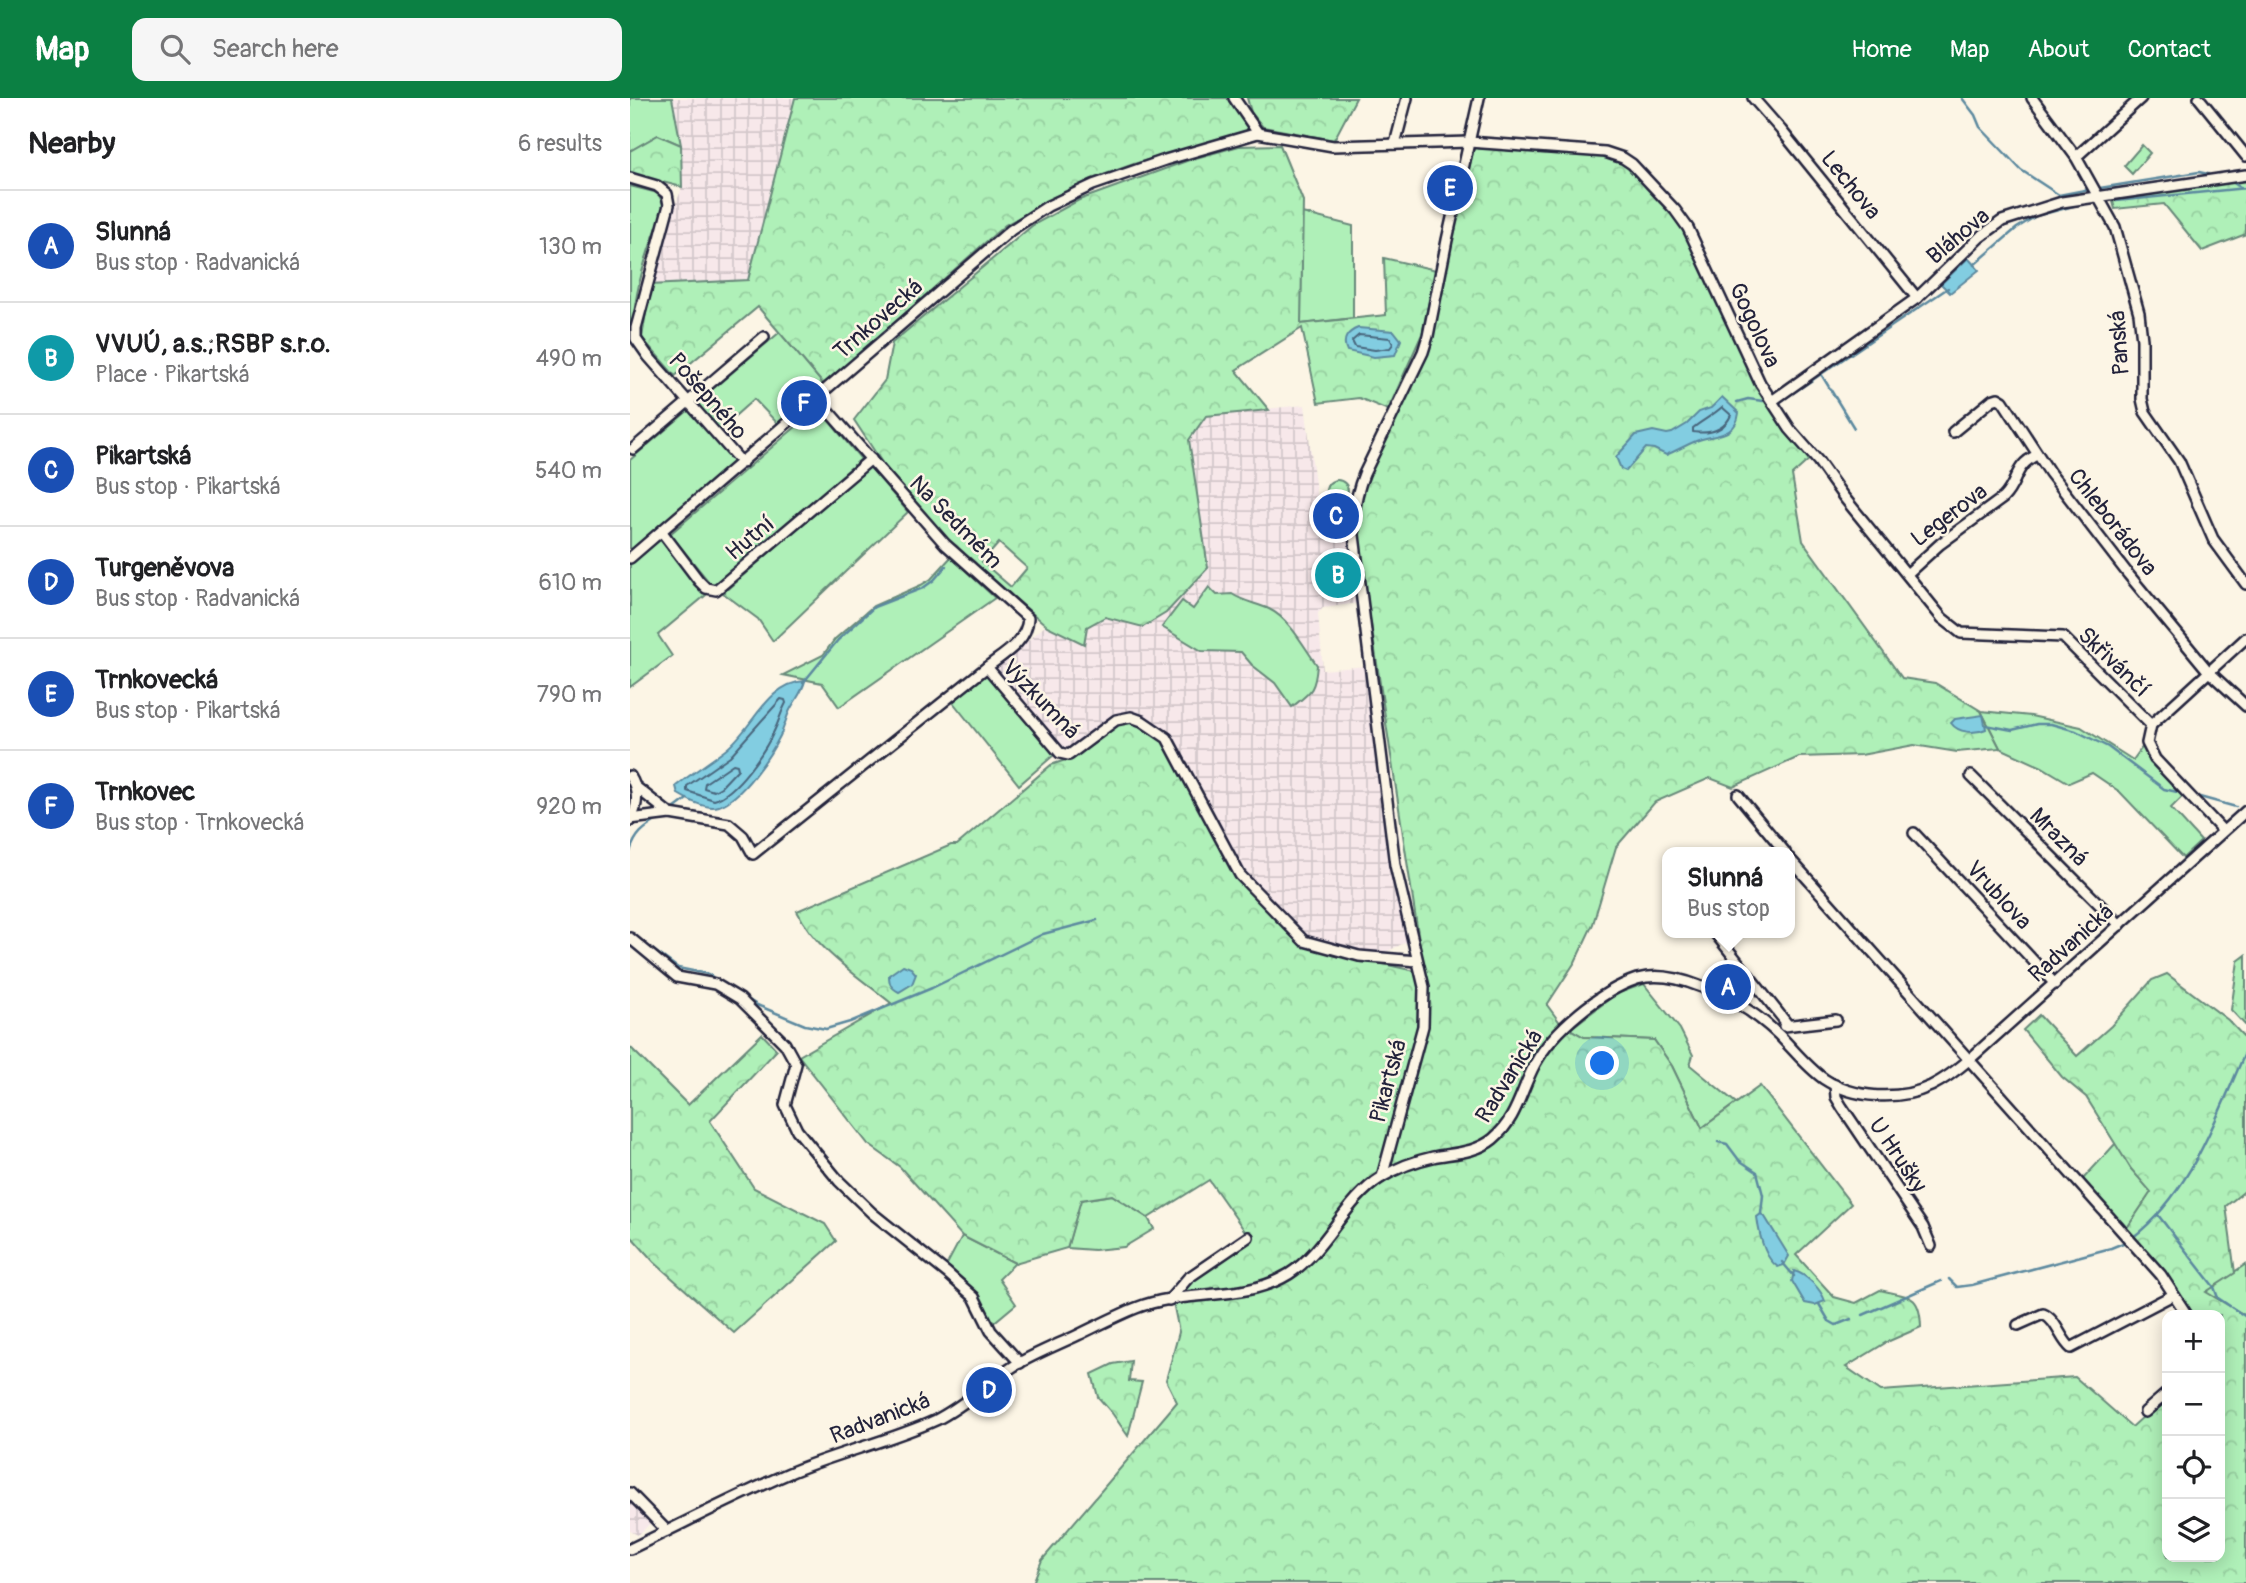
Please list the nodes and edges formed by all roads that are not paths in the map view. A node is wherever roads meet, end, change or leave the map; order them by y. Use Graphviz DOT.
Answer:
graph roads {
  1 [pos="1234,98"];
  2 [pos="1407,98"];
  3 [pos="1479,98"];
  4 [pos="1753,98"];
  5 [pos="2032,98"];
  6 [pos="2141,98"];
  7 [pos="2199,98"];
  8 [pos="1258,134"];
  9 [pos="1469,142"];
  10 [pos="1395,144"];
  11 [pos="2246,156"];
  12 [pos="2076,157"];
  13 [pos="2246,175"];
  14 [pos="630,178"];
  15 [pos="2099,195"];
  16 [pos="1917,298"];
  17 [pos="764,337"];
  18 [pos="817,398"];
  19 [pos="1772,401"];
  20 [pos="688,402"];
  21 [pos="1953,432"];
  22 [pos="633,449"];
  23 [pos="2037,455"];
  24 [pos="871,459"];
  25 [pos="742,463"];
  26 [pos="662,532"];
  27 [pos="630,558"];
  28 [pos="1907,574"];
  29 [pos="2246,584"];
  30 [pos="1952,628"];
  31 [pos="2246,638"];
  32 [pos="987,667"];
  33 [pos="2209,671"];
  34 [pos="2246,706"];
  35 [pos="2151,725"];
  36 [pos="630,776"];
  37 [pos="1971,776"];
  38 [pos="636,787"];
  39 [pos="1738,795"];
  40 [pos="2246,811"];
  41 [pos="670,814"];
  42 [pos="630,819"];
  43 [pos="2223,831"];
  44 [pos="1914,833"];
  45 [pos="1781,847"];
  46 [pos="1795,865"];
  47 [pos="2120,925"];
  48 [pos="630,938"];
  49 [pos="1718,938"];
  50 [pos="1417,961"];
  51 [pos="2055,984"];
  52 [pos="1836,1020"];
  53 [pos="1788,1025"];
  54 [pos="1772,1028"];
  55 [pos="1970,1059"];
  56 [pos="1835,1086"];
  57 [pos="1382,1177"];
  58 [pos="1248,1237"];
  59 [pos="1931,1246"];
  60 [pos="2174,1295"];
  61 [pos="1169,1300"];
  62 [pos="2184,1310"];
  63 [pos="2018,1325"];
  64 [pos="1020,1363"];
  65 [pos="2162,1397"];
  66 [pos="2145,1412"];
  67 [pos="630,1493"];
  68 [pos="667,1531"];
  69 [pos="630,1549"];
  1 -- 8 [label="street"];
  2 -- 10 [label="street"];
  3 -- 9 [label="street, Pikartská"];
  4 -- 16 [label="street, Lechova"];
  5 -- 12 [label="street, Panská"];
  6 -- 12 [label="street"];
  7 -- 11 [label="street"];
  8 -- 10 [label="street, Trnkovecká"];
  8 -- 18 [label="street, Trnkovecká"];
  9 -- 10 [label="street, Trnkovecká"];
  9 -- 19 [label="street, Gogolova"];
  9 -- 50 [label="street, Pikartská"];
  12 -- 15 [label="street, Panská"];
  13 -- 15 [label="street, Bláhova"];
  14 -- 20 [label="street, Pošepného"];
  15 -- 16 [label="street, Bláhova"];
  15 -- 29 [label="street, Panská"];
  16 -- 19 [label="street, Bláhova"];
  17 -- 20 [label="street"];
  18 -- 24 [label="street, Na Sedmém"];
  18 -- 25 [label="street, Trnkovecká"];
  19 -- 28 [label="street, Gogolova"];
  20 -- 22 [label="street"];
  20 -- 25 [label="street, Pošepného"];
  21 -- 23 [label="street, Chleborádova"];
  23 -- 28 [label="street, Legerova"];
  23 -- 33 [label="street, Chleborádova"];
  24 -- 26 [label="street, Hutní"];
  24 -- 32 [label="street, Na Sedmém"];
  25 -- 26 [label="street, Trnkovecká"];
  26 -- 27 [label="street, Trnkovecká"];
  28 -- 30 [label="street, Gogolova"];
  30 -- 35 [label="street, Skřivánčí"];
  31 -- 33 [label="street"];
  32 -- 41 [label="street, Výzkumná"];
  32 -- 50 [label="street, Výzkumná"];
  33 -- 34 [label="street, Chleborádova"];
  33 -- 35 [label="street"];
  35 -- 43 [label="street, Skřivánčí"];
  36 -- 38 [label="street"];
  37 -- 47 [label="street, Mrazná"];
  38 -- 41 [label="street"];
  38 -- 42 [label="street"];
  39 -- 45 [label="street"];
  40 -- 43 [label="street, Radvanická"];
  41 -- 42 [label="street, Výzkumná"];
  43 -- 47 [label="street, Radvanická"];
  44 -- 51 [label="street, Vrublova"];
  46 -- 55 [label="street"];
  47 -- 51 [label="street, Radvanická"];
  48 -- 64 [label="street"];
  49 -- 53 [label="street"];
  50 -- 57 [label="street, Pikartská"];
  51 -- 55 [label="street, Radvanická"];
  52 -- 53 [label="street"];
  53 -- 54 [label="street"];
  54 -- 56 [label="street, Radvanická"];
  54 -- 57 [label="street, Radvanická"];
  55 -- 56 [label="street, Radvanická"];
  55 -- 60 [label="street"];
  56 -- 59 [label="street, U Hrušky"];
  57 -- 61 [label="street, Radvanická"];
  58 -- 61 [label="street"];
  60 -- 62 [label="street"];
  60 -- 63 [label="street"];
  61 -- 64 [label="street, Radvanická"];
  64 -- 68 [label="street, Radvanická"];
  65 -- 66 [label="street"];
  67 -- 68 [label="street"];
  68 -- 69 [label="street, Radvanická"];
}
